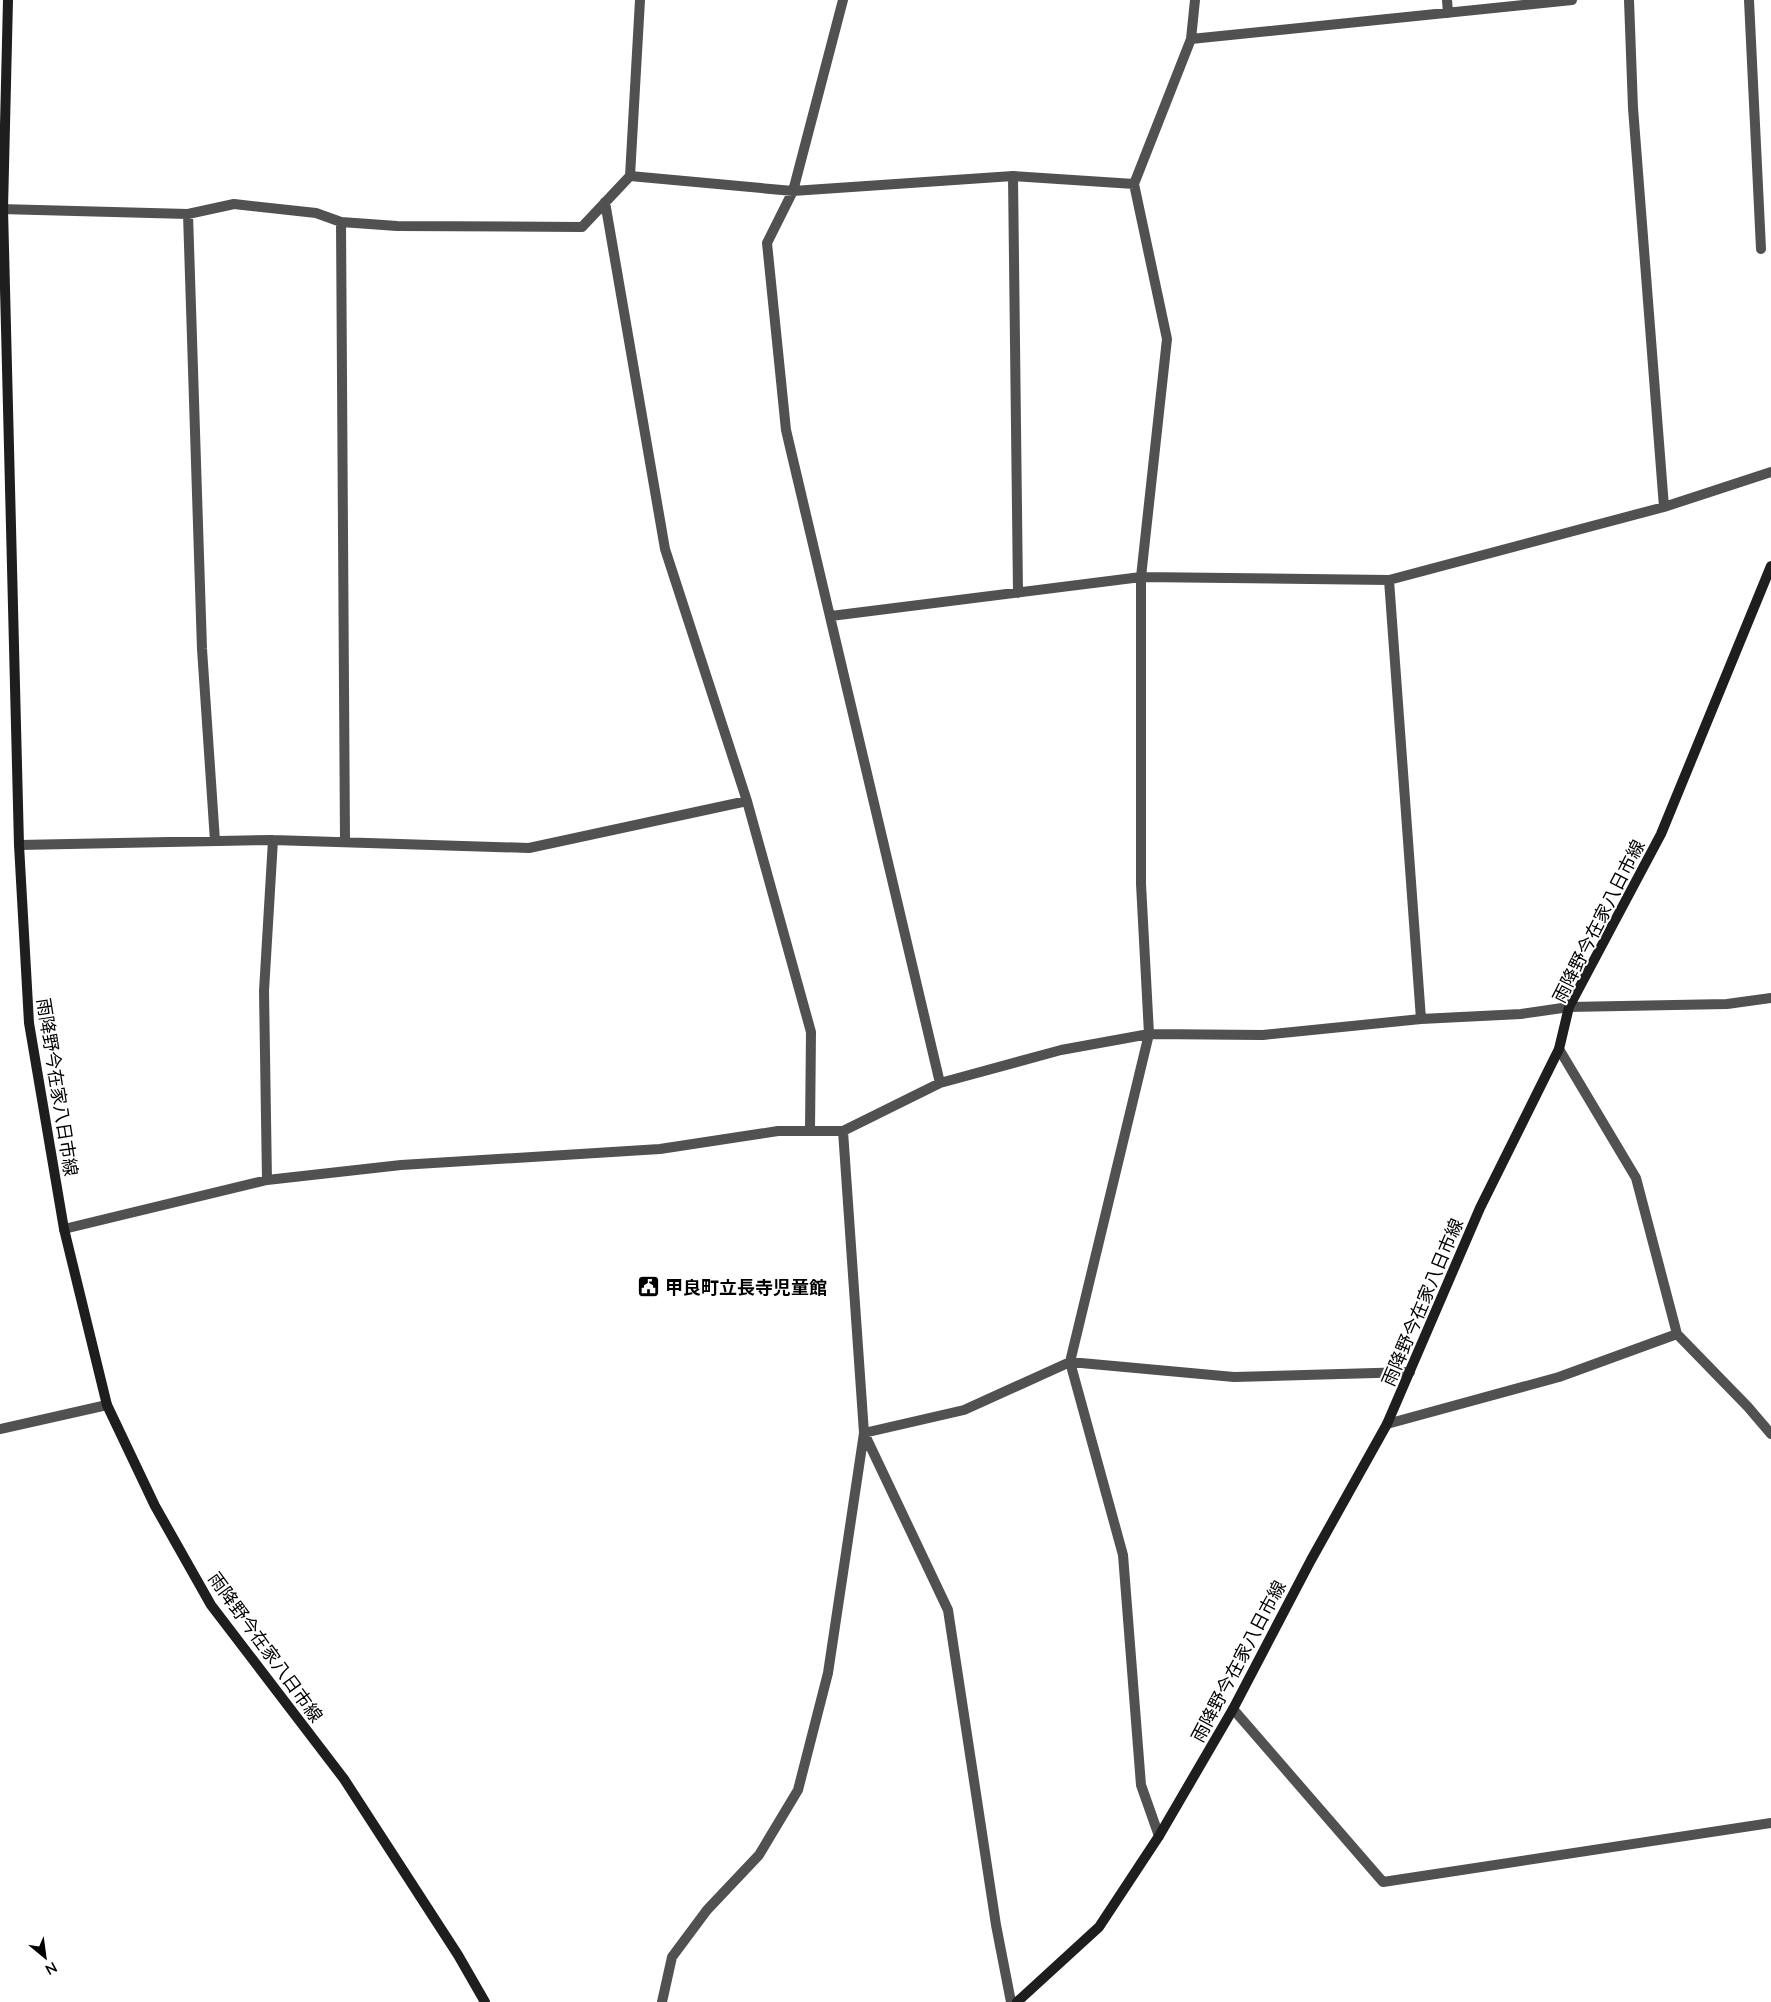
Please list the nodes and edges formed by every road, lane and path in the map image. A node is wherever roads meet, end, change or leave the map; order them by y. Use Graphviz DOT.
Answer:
graph roads {
  1 [pos="8,0"];
  2 [pos="640,0"];
  3 [pos="843,0"];
  4 [pos="1195,0"];
  5 [pos="1447,0"];
  6 [pos="1572,0"];
  7 [pos="1629,0"];
  8 [pos="1749,0"];
  9 [pos="1448,13"];
  10 [pos="1191,39"];
  11 [pos="630,176"];
  12 [pos="1013,176"];
  13 [pos="1134,184"];
  14 [pos="793,191"];
  15 [pos="605,202"];
  16 [pos="2,209"];
  17 [pos="188,214"];
  18 [pos="341,222"];
  19 [pos="1760,249"];
  20 [pos="1771,472"];
  21 [pos="1664,507"];
  22 [pos="1771,566"];
  23 [pos="1141,577"];
  24 [pos="1389,580"];
  25 [pos="1018,593"];
  26 [pos="832,616"];
  27 [pos="747,801"];
  28 [pos="273,840"];
  29 [pos="215,841"];
  30 [pos="345,842"];
  31 [pos="19,845"];
  32 [pos="1771,998"];
  33 [pos="1569,1007"];
  34 [pos="1421,1019"];
  35 [pos="1149,1034"];
  36 [pos="1559,1049"];
  37 [pos="940,1083"];
  38 [pos="810,1130"];
  39 [pos="843,1131"];
  40 [pos="267,1180"];
  41 [pos="64,1229"];
  42 [pos="1677,1334"];
  43 [pos="1070,1362"];
  44 [pos="1410,1372"];
  45 [pos="107,1405"];
  46 [pos="1387,1424"];
  47 [pos="0,1429"];
  48 [pos="864,1433"];
  49 [pos="1771,1434"];
  50 [pos="1233,1709"];
  51 [pos="1771,1823"];
  52 [pos="1159,1836"];
  53 [pos="485,2002"];
  54 [pos="662,2002"];
  55 [pos="1011,2002"];
  56 [pos="1018,2002"];
  1 -- 16 [label="main road, 雨降野今在家八日市線"];
  2 -- 11 [label="street"];
  3 -- 14 [label="street"];
  4 -- 10 [label="street"];
  5 -- 9 [label="street"];
  6 -- 9 [label="street"];
  7 -- 21 [label="street"];
  8 -- 19 [label="street"];
  9 -- 10 [label="street"];
  10 -- 13 [label="street"];
  11 -- 14 [label="street"];
  11 -- 15 [label="street"];
  12 -- 13 [label="street"];
  12 -- 14 [label="street"];
  12 -- 25 [label="street"];
  13 -- 23 [label="street"];
  14 -- 26 [label="street"];
  15 -- 18 [label="street"];
  15 -- 27 [label="street"];
  16 -- 17 [label="street"];
  16 -- 31 [label="main road, 雨降野今在家八日市線"];
  17 -- 18 [label="street"];
  17 -- 29 [label="street"];
  18 -- 30 [label="street"];
  20 -- 21 [label="street"];
  21 -- 24 [label="street"];
  22 -- 33 [label="main road, 雨降野今在家八日市線"];
  23 -- 24 [label="street"];
  23 -- 25 [label="street"];
  23 -- 35 [label="street"];
  24 -- 34 [label="street"];
  25 -- 26 [label="street"];
  26 -- 37 [label="street"];
  27 -- 30 [label="street"];
  27 -- 38 [label="street"];
  28 -- 29 [label="street"];
  28 -- 30 [label="street"];
  28 -- 40 [label="street"];
  29 -- 31 [label="street"];
  31 -- 41 [label="main road, 雨降野今在家八日市線"];
  32 -- 33 [label="street"];
  33 -- 34 [label="street"];
  33 -- 36 [label="main road, 雨降野今在家八日市線"];
  34 -- 35 [label="street"];
  35 -- 37 [label="street"];
  35 -- 43 [label="street"];
  36 -- 42 [label="street"];
  36 -- 44 [label="main road, 雨降野今在家八日市線"];
  37 -- 39 [label="street"];
  38 -- 39 [label="street"];
  38 -- 40 [label="street"];
  39 -- 48 [label="street"];
  40 -- 41 [label="street"];
  41 -- 45 [label="main road, 雨降野今在家八日市線"];
  42 -- 46 [label="street"];
  42 -- 49 [label="street"];
  43 -- 44 [label="street"];
  43 -- 48 [label="street"];
  43 -- 52 [label="street"];
  44 -- 46 [label="main road, 雨降野今在家八日市線"];
  45 -- 47 [label="street"];
  45 -- 53 [label="main road, 雨降野今在家八日市線"];
  46 -- 50 [label="main road, 雨降野今在家八日市線"];
  48 -- 54 [label="street"];
  48 -- 55 [label="street"];
  50 -- 51 [label="street"];
  50 -- 52 [label="main road, 雨降野今在家八日市線"];
  52 -- 56 [label="main road, 雨降野今在家八日市線"];
}
